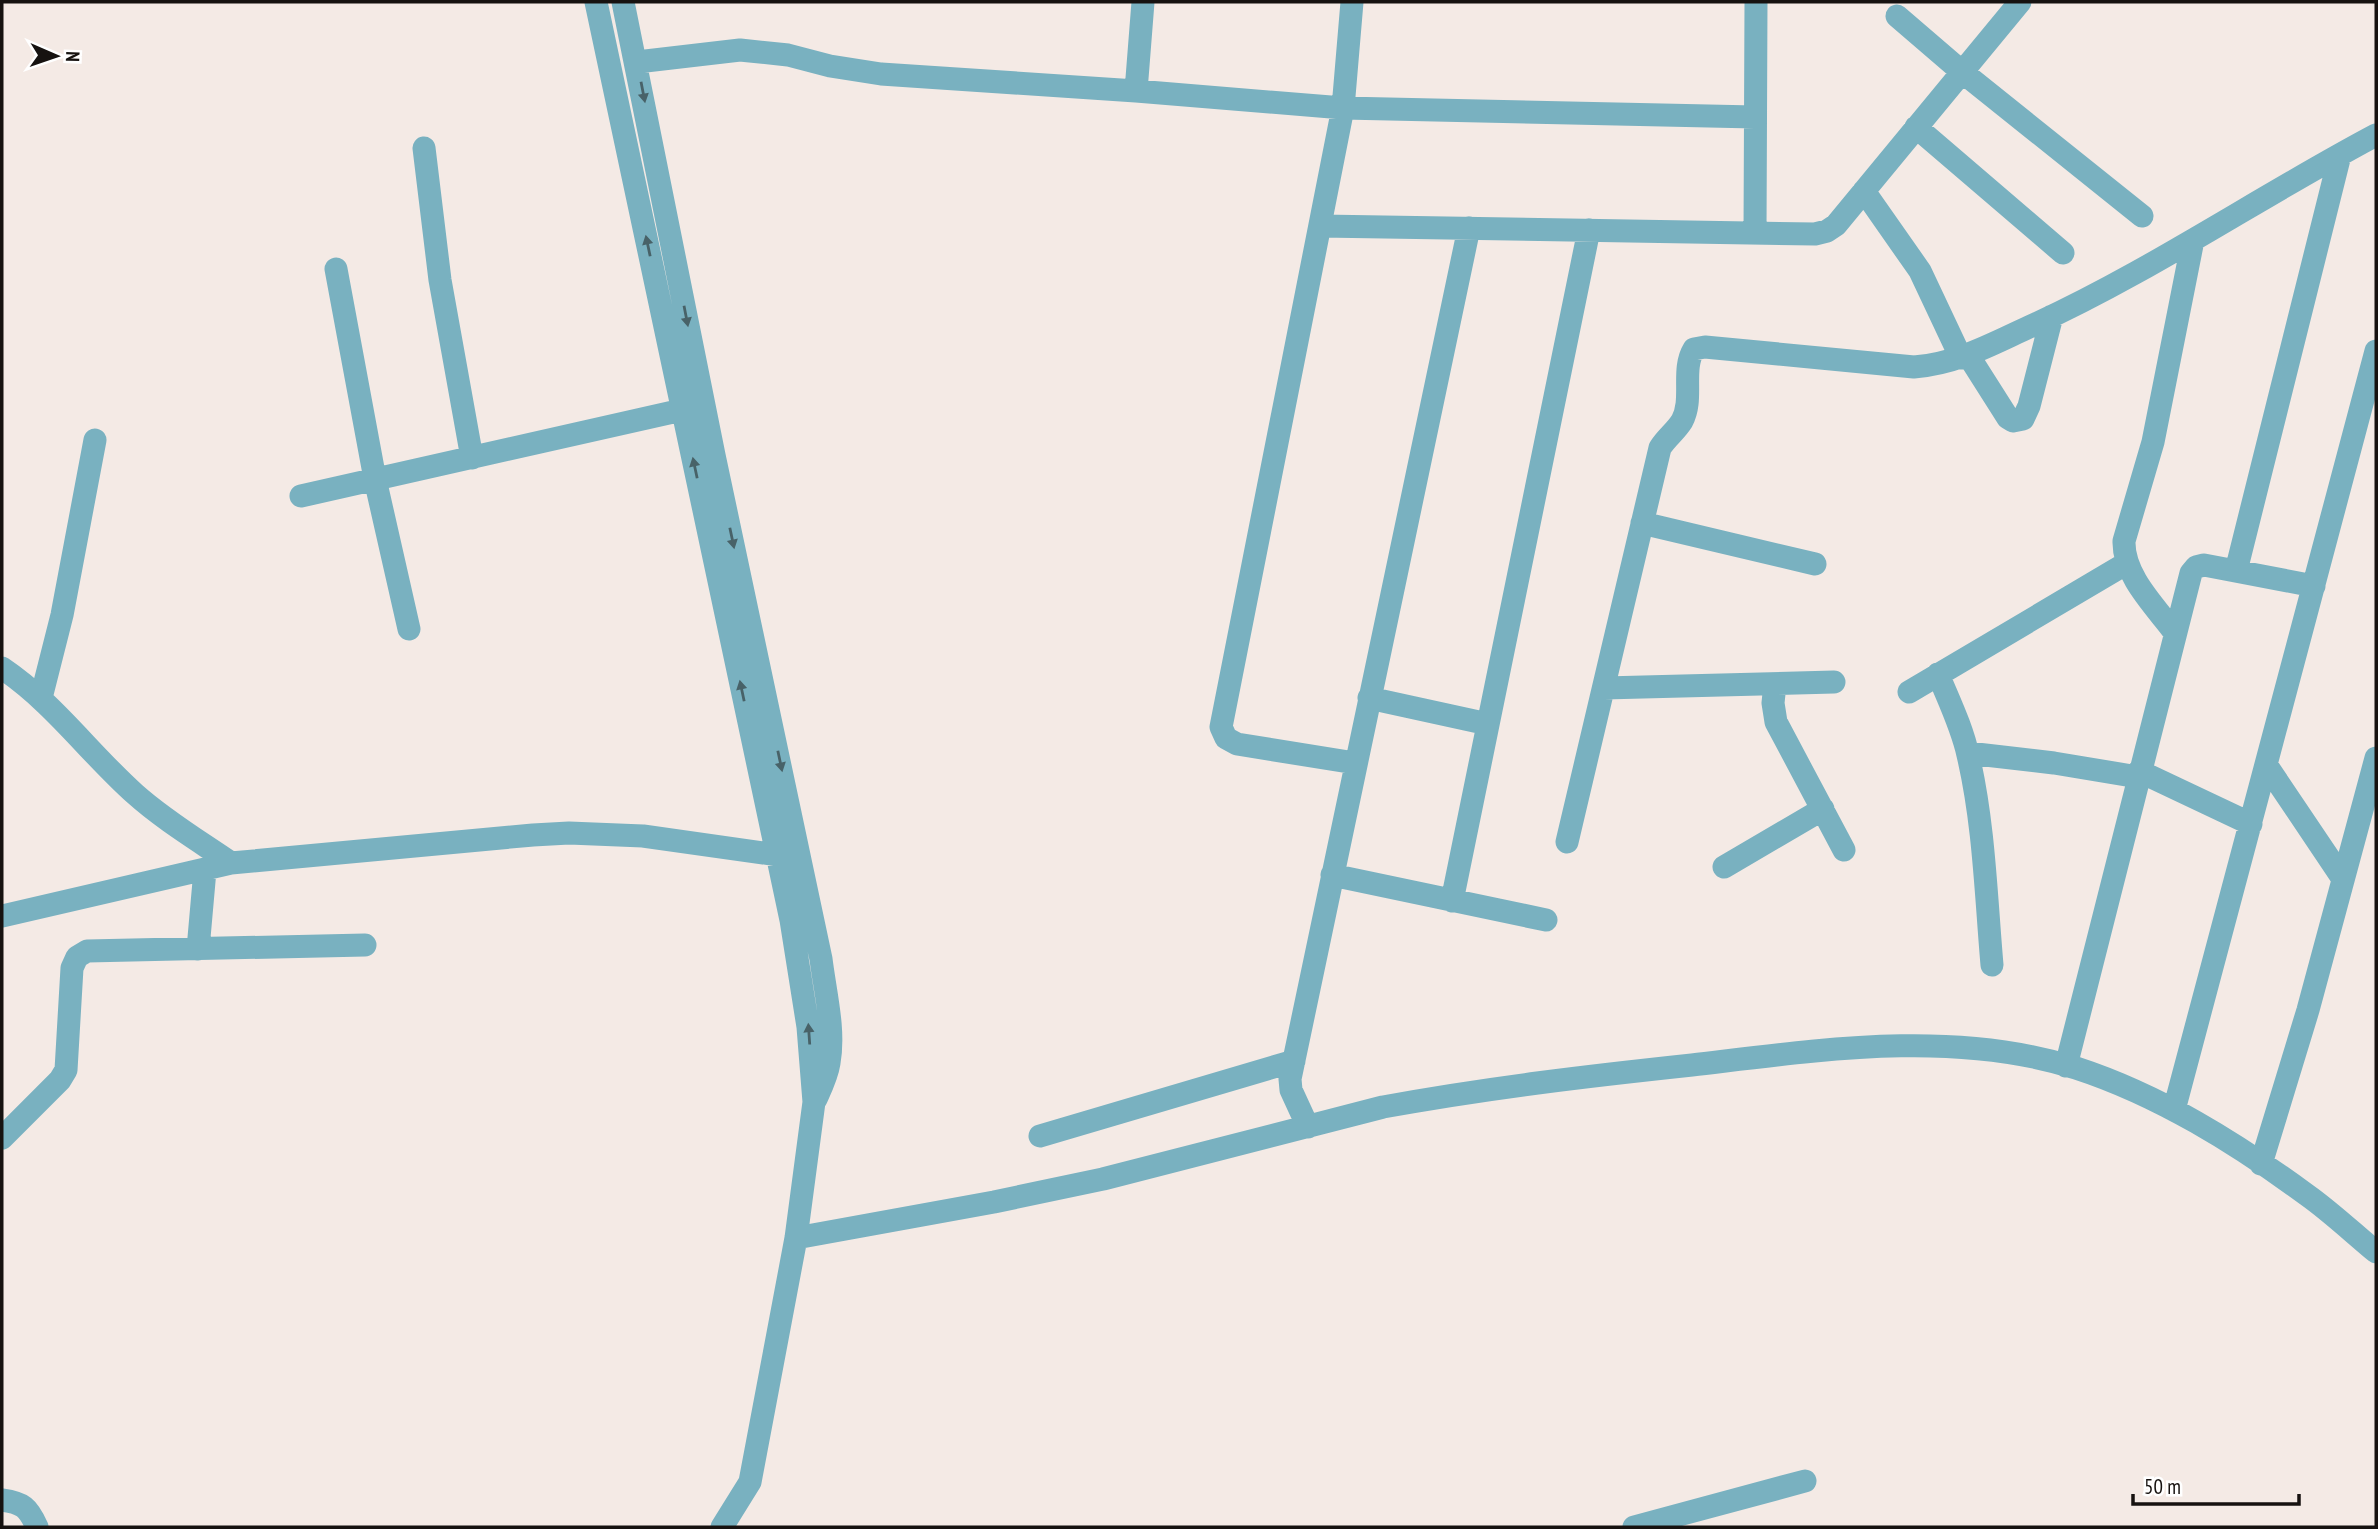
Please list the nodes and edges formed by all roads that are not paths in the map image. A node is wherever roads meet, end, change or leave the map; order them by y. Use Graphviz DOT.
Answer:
graph roads {
  1 [pos="596,2"];
  2 [pos="623,2"];
  3 [pos="1143,2"];
  4 [pos="1352,2"];
  5 [pos="1756,2"];
  6 [pos="2020,2"];
  7 [pos="1897,16"];
  8 [pos="637,62"];
  9 [pos="1961,71"];
  10 [pos="1136,91"];
  11 [pos="1343,108"];
  12 [pos="1755,117"];
  13 [pos="1916,127"];
  14 [pos="2376,135"];
  15 [pos="424,148"];
  16 [pos="2340,155"];
  17 [pos="1864,191"];
  18 [pos="2142,216"];
  19 [pos="1321,226"];
  20 [pos="1469,228"];
  21 [pos="1589,230"];
  22 [pos="1755,233"];
  23 [pos="2193,240"];
  24 [pos="2063,253"];
  25 [pos="336,269"];
  26 [pos="2052,316"];
  27 [pos="2376,351"];
  28 [pos="1965,356"];
  29 [pos="682,410"];
  30 [pos="95,440"];
  31 [pos="472,458"];
  32 [pos="375,480"];
  33 [pos="300,496"];
  34 [pos="1642,523"];
  35 [pos="2127,563"];
  36 [pos="1815,564"];
  37 [pos="2236,571"];
  38 [pos="2314,586"];
  39 [pos="409,629"];
  40 [pos="2175,633"];
  41 [pos="2,668"];
  42 [pos="1938,674"];
  43 [pos="1834,682"];
  44 [pos="1775,684"];
  45 [pos="1604,688"];
  46 [pos="1909,692"];
  47 [pos="41,698"];
  48 [pos="1369,698"];
  49 [pos="1488,724"];
  50 [pos="1968,753"];
  51 [pos="2376,758"];
  52 [pos="1356,763"];
  53 [pos="2267,766"];
  54 [pos="2139,774"];
  55 [pos="1823,809"];
  56 [pos="2251,824"];
  57 [pos="2366,837"];
  58 [pos="1567,842"];
  59 [pos="1844,850"];
  60 [pos="778,855"];
  61 [pos="232,863"];
  62 [pos="1724,867"];
  63 [pos="205,870"];
  64 [pos="1332,875"];
  65 [pos="2343,879"];
  66 [pos="1452,901"];
  67 [pos="2,916"];
  68 [pos="1546,920"];
  69 [pos="365,945"];
  70 [pos="198,949"];
  71 [pos="1992,965"];
  72 [pos="1294,1061"];
  73 [pos="2066,1066"];
  74 [pos="814,1102"];
  75 [pos="2174,1110"];
  76 [pos="1308,1127"];
  77 [pos="1041,1136"];
  78 [pos="2,1138"];
  79 [pos="2261,1164"];
  80 [pos="796,1238"];
  81 [pos="2372,1243"];
  82 [pos="1805,1481"];
  83 [pos="2,1500"];
  84 [pos="37,1527"];
  85 [pos="722,1527"];
  86 [pos="1634,1527"];
  29 -- 1 [label="street, one-way"];
  2 -- 8 [label="street"];
  3 -- 10 [label="street"];
  4 -- 11 [label="street"];
  5 -- 12 [label="street"];
  6 -- 9 [label="street"];
  7 -- 9 [label="street"];
  8 -- 10 [label="street"];
  8 -- 74 [label="street, one-way"];
  9 -- 13 [label="street"];
  9 -- 18 [label="street"];
  10 -- 11 [label="street"];
  11 -- 12 [label="street"];
  11 -- 19 [label="street"];
  12 -- 22 [label="street"];
  13 -- 17 [label="street"];
  13 -- 24 [label="street"];
  14 -- 16 [label="street"];
  15 -- 31 [label="street"];
  16 -- 23 [label="street"];
  16 -- 37 [label="street"];
  17 -- 22 [label="street"];
  17 -- 28 [label="street"];
  19 -- 20 [label="street"];
  19 -- 52 [label="street"];
  20 -- 21 [label="street"];
  20 -- 48 [label="street"];
  21 -- 22 [label="street"];
  21 -- 49 [label="street"];
  23 -- 26 [label="street"];
  23 -- 35 [label="street"];
  25 -- 32 [label="street"];
  26 -- 28 [label="street"];
  26 -- 28 [label="street"];
  27 -- 38 [label="street"];
  28 -- 34 [label="street"];
  29 -- 31 [label="street"];
  60 -- 29 [label="street, one-way"];
  30 -- 47 [label="street"];
  31 -- 32 [label="street"];
  32 -- 33 [label="street"];
  32 -- 39 [label="street"];
  34 -- 36 [label="street"];
  34 -- 45 [label="street"];
  35 -- 40 [label="street"];
  35 -- 42 [label="street"];
  37 -- 38 [label="street"];
  37 -- 40 [label="street"];
  38 -- 53 [label="street"];
  40 -- 54 [label="street"];
  41 -- 47 [label="street"];
  42 -- 46 [label="street"];
  42 -- 50 [label="street"];
  43 -- 44 [label="street"];
  44 -- 45 [label="street"];
  44 -- 55 [label="street"];
  45 -- 58 [label="street"];
  47 -- 61 [label="street"];
  48 -- 49 [label="street"];
  48 -- 52 [label="street"];
  49 -- 66 [label="street"];
  50 -- 54 [label="street"];
  50 -- 71 [label="street"];
  51 -- 57 [label="street"];
  52 -- 64 [label="street"];
  53 -- 56 [label="street"];
  53 -- 65 [label="street"];
  54 -- 56 [label="street"];
  54 -- 73 [label="street"];
  55 -- 59 [label="street"];
  55 -- 62 [label="street"];
  56 -- 75 [label="street"];
  57 -- 65 [label="street"];
  60 -- 61 [label="street"];
  74 -- 60 [label="street, one-way"];
  61 -- 63 [label="street"];
  63 -- 67 [label="street"];
  63 -- 70 [label="street"];
  64 -- 66 [label="street"];
  64 -- 72 [label="street"];
  65 -- 79 [label="street"];
  66 -- 68 [label="street"];
  69 -- 70 [label="street"];
  70 -- 78 [label="street"];
  72 -- 76 [label="street"];
  72 -- 77 [label="street"];
  73 -- 75 [label="street"];
  73 -- 76 [label="street"];
  74 -- 80 [label="street"];
  75 -- 79 [label="street"];
  76 -- 80 [label="street"];
  79 -- 81 [label="street"];
  80 -- 85 [label="street"];
  82 -- 86 [label="street"];
  83 -- 84 [label="street"];
}
